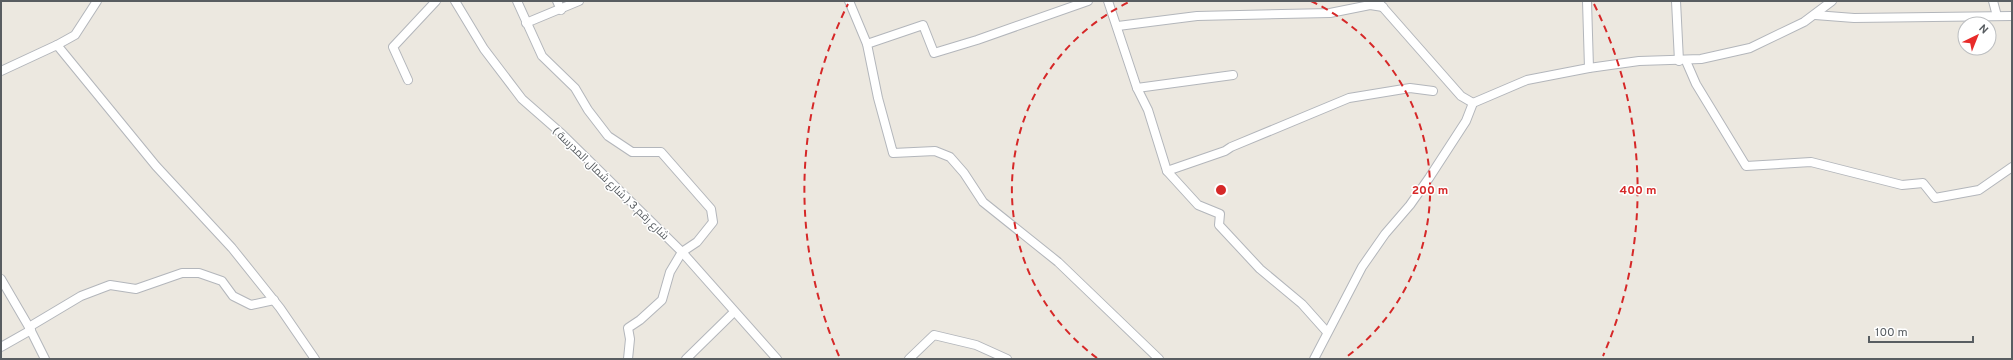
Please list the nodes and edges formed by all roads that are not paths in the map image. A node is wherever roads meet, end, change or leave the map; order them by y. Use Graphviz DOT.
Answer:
graph roads {
  1 [pos="97,1"];
  2 [pos="436,1"];
  3 [pos="455,1"];
  4 [pos="517,1"];
  5 [pos="557,1"];
  6 [pos="579,1"];
  7 [pos="849,1"];
  8 [pos="1088,1"];
  9 [pos="1108,1"];
  10 [pos="1587,1"];
  11 [pos="1676,1"];
  12 [pos="1832,1"];
  13 [pos="1993,1"];
  14 [pos="1380,4"];
  15 [pos="561,10"];
  16 [pos="1815,15"];
  17 [pos="1997,16"];
  18 [pos="2012,16"];
  19 [pos="1957,17"];
  20 [pos="526,23"];
  21 [pos="1118,26"];
  22 [pos="867,44"];
  23 [pos="57,45"];
  24 [pos="1683,61"];
  25 [pos="1589,68"];
  26 [pos="1,71"];
  27 [pos="1233,75"];
  28 [pos="408,80"];
  29 [pos="1137,88"];
  30 [pos="1433,91"];
  31 [pos="1473,103"];
  32 [pos="2012,167"];
  33 [pos="1167,171"];
  34 [pos="682,252"];
  35 [pos="1,280"];
  36 [pos="274,300"];
  37 [pos="734,312"];
  38 [pos="30,328"];
  39 [pos="1328,332"];
  40 [pos="1,347"];
  41 [pos="45,359"];
  42 [pos="315,359"];
  43 [pos="628,359"];
  44 [pos="686,359"];
  45 [pos="777,359"];
  46 [pos="909,359"];
  47 [pos="1007,359"];
  48 [pos="1159,359"];
  49 [pos="1314,359"];
  1 -- 23 [label="street"];
  2 -- 28 [label="street"];
  3 -- 34 [label="street, شارع رقم 3 ( شارع شمال المدرسة )"];
  4 -- 20 [label="street"];
  5 -- 15 [label="street"];
  6 -- 15 [label="street"];
  7 -- 22 [label="street"];
  8 -- 22 [label="street"];
  9 -- 21 [label="street"];
  10 -- 25 [label="street"];
  11 -- 24 [label="street"];
  12 -- 16 [label="street"];
  13 -- 17 [label="street"];
  14 -- 21 [label="street"];
  14 -- 31 [label="street"];
  15 -- 20 [label="street"];
  16 -- 19 [label="street"];
  16 -- 24 [label="street"];
  17 -- 18 [label="street"];
  20 -- 34 [label="street"];
  21 -- 29 [label="street"];
  22 -- 48 [label="street"];
  23 -- 26 [label="street"];
  23 -- 36 [label="street"];
  24 -- 25 [label="street"];
  24 -- 32 [label="street"];
  25 -- 31 [label="street"];
  27 -- 29 [label="street"];
  29 -- 33 [label="street"];
  30 -- 33 [label="street"];
  31 -- 39 [label="street"];
  33 -- 39 [label="street"];
  34 -- 37 [label="street, شارع رقم 3 ( شارع شمال المدرسة )"];
  34 -- 43 [label="street"];
  35 -- 38 [label="street"];
  36 -- 38 [label="street"];
  36 -- 42 [label="street"];
  37 -- 44 [label="street"];
  37 -- 45 [label="street, شارع رقم 3 ( شارع شمال المدرسة )"];
  38 -- 40 [label="street"];
  38 -- 41 [label="street"];
  39 -- 49 [label="street"];
  46 -- 47 [label="street"];
}
